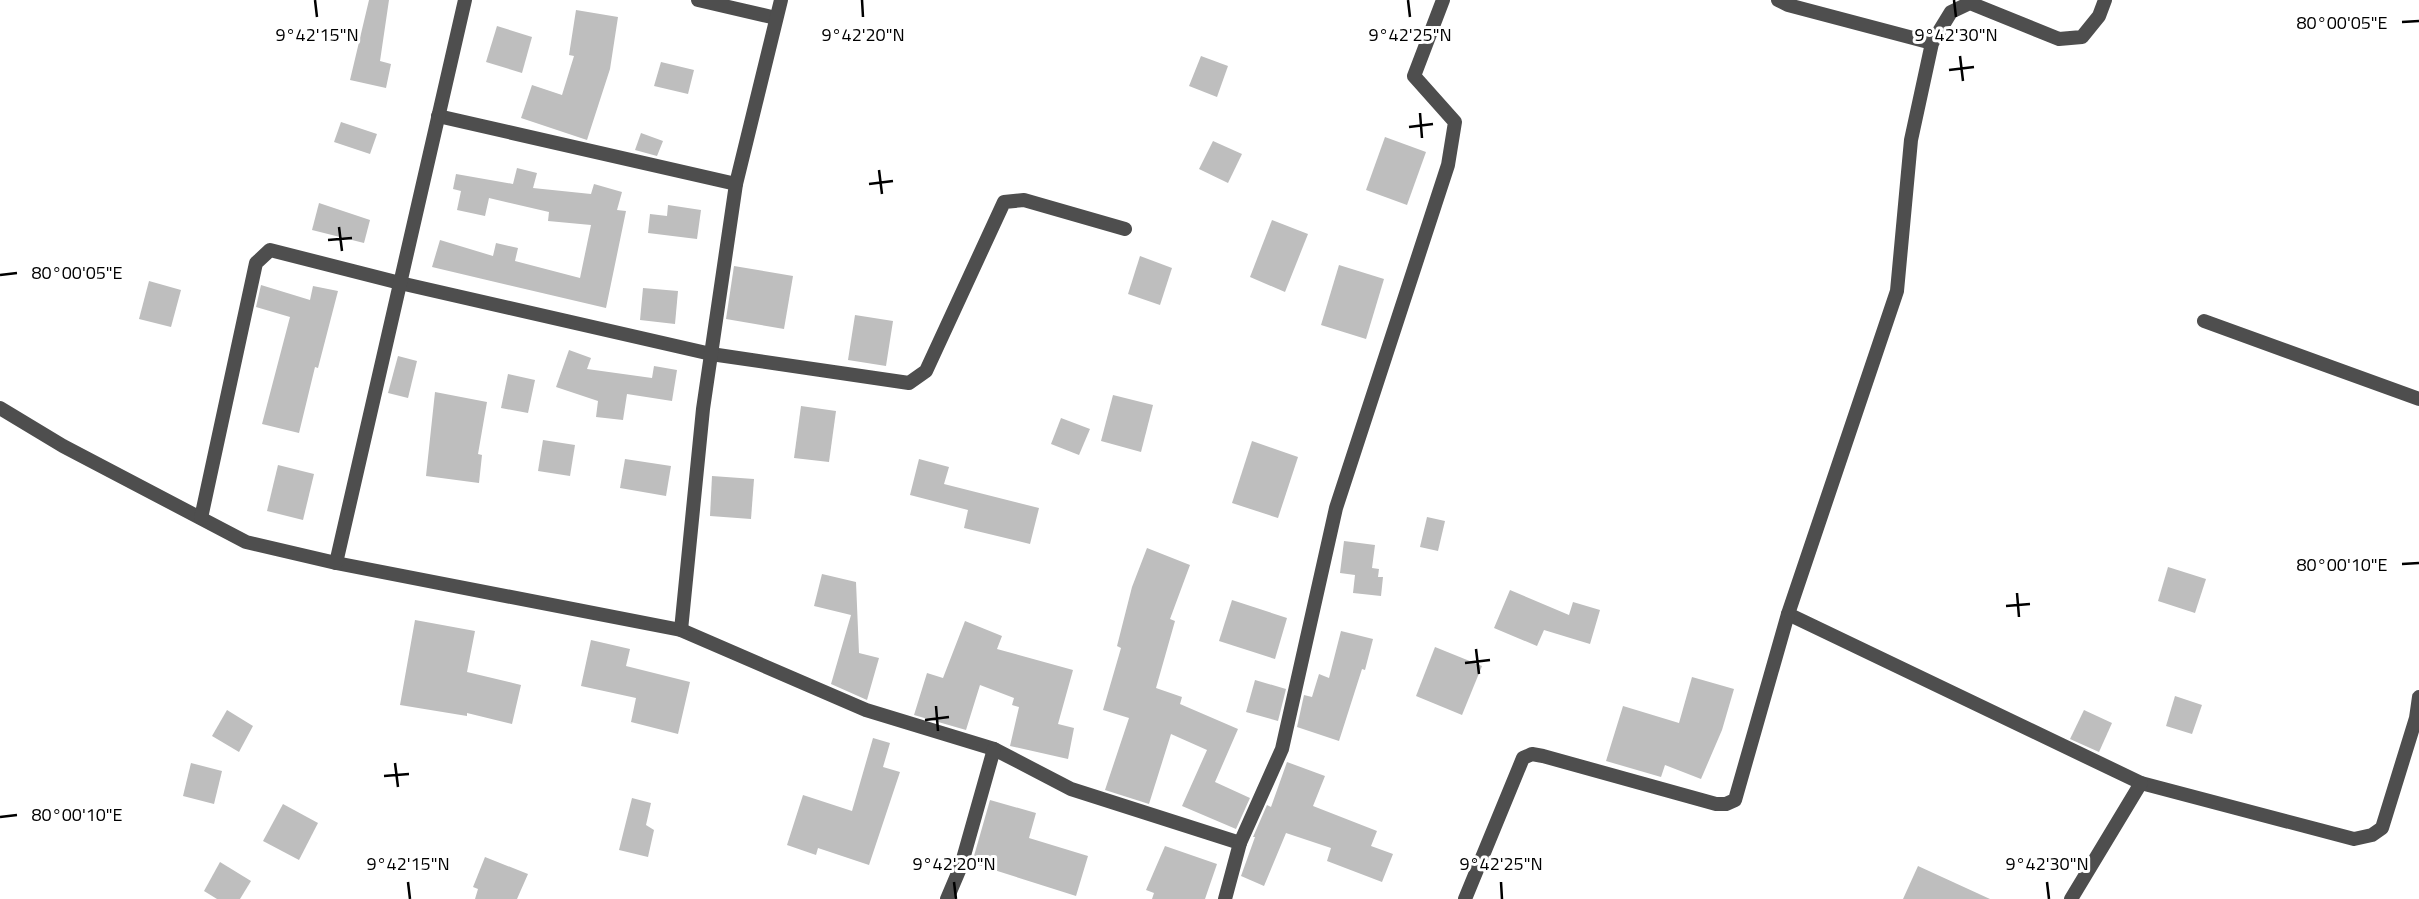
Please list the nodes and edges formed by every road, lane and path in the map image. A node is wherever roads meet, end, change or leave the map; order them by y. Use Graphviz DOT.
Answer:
graph roads {
  1 [pos="465,0"];
  2 [pos="698,0"];
  3 [pos="781,0"];
  4 [pos="1443,0"];
  5 [pos="1779,0"];
  6 [pos="2105,0"];
  7 [pos="776,18"];
  8 [pos="1932,43"];
  9 [pos="438,116"];
  10 [pos="736,184"];
  11 [pos="1125,229"];
  12 [pos="400,283"];
  13 [pos="2204,321"];
  14 [pos="711,354"];
  15 [pos="2419,399"];
  16 [pos="0,408"];
  17 [pos="201,518"];
  18 [pos="336,563"];
  19 [pos="1788,614"];
  20 [pos="681,630"];
  21 [pos="2419,697"];
  22 [pos="2417,718"];
  23 [pos="993,749"];
  24 [pos="2141,783"];
  25 [pos="1240,843"];
  26 [pos="947,899"];
  27 [pos="1225,899"];
  28 [pos="1465,899"];
  29 [pos="2071,899"];
  1 -- 9 [label="street"];
  2 -- 7 [label="street"];
  3 -- 7 [label="street"];
  4 -- 25 [label="street"];
  5 -- 8 [label="street"];
  6 -- 8 [label="street"];
  7 -- 10 [label="street"];
  8 -- 19 [label="street"];
  9 -- 10 [label="street"];
  9 -- 12 [label="street"];
  10 -- 14 [label="street"];
  11 -- 14 [label="street"];
  12 -- 14 [label="street"];
  12 -- 17 [label="street"];
  12 -- 18 [label="street"];
  13 -- 15 [label="street"];
  14 -- 20 [label="street"];
  16 -- 17 [label="street"];
  17 -- 18 [label="street"];
  18 -- 20 [label="street"];
  19 -- 24 [label="street"];
  19 -- 28 [label="street"];
  20 -- 23 [label="street"];
  21 -- 22 [label="street"];
  22 -- 24 [label="street"];
  23 -- 25 [label="street"];
  23 -- 26 [label="street"];
  24 -- 29 [label="street"];
  25 -- 27 [label="street"];
}
